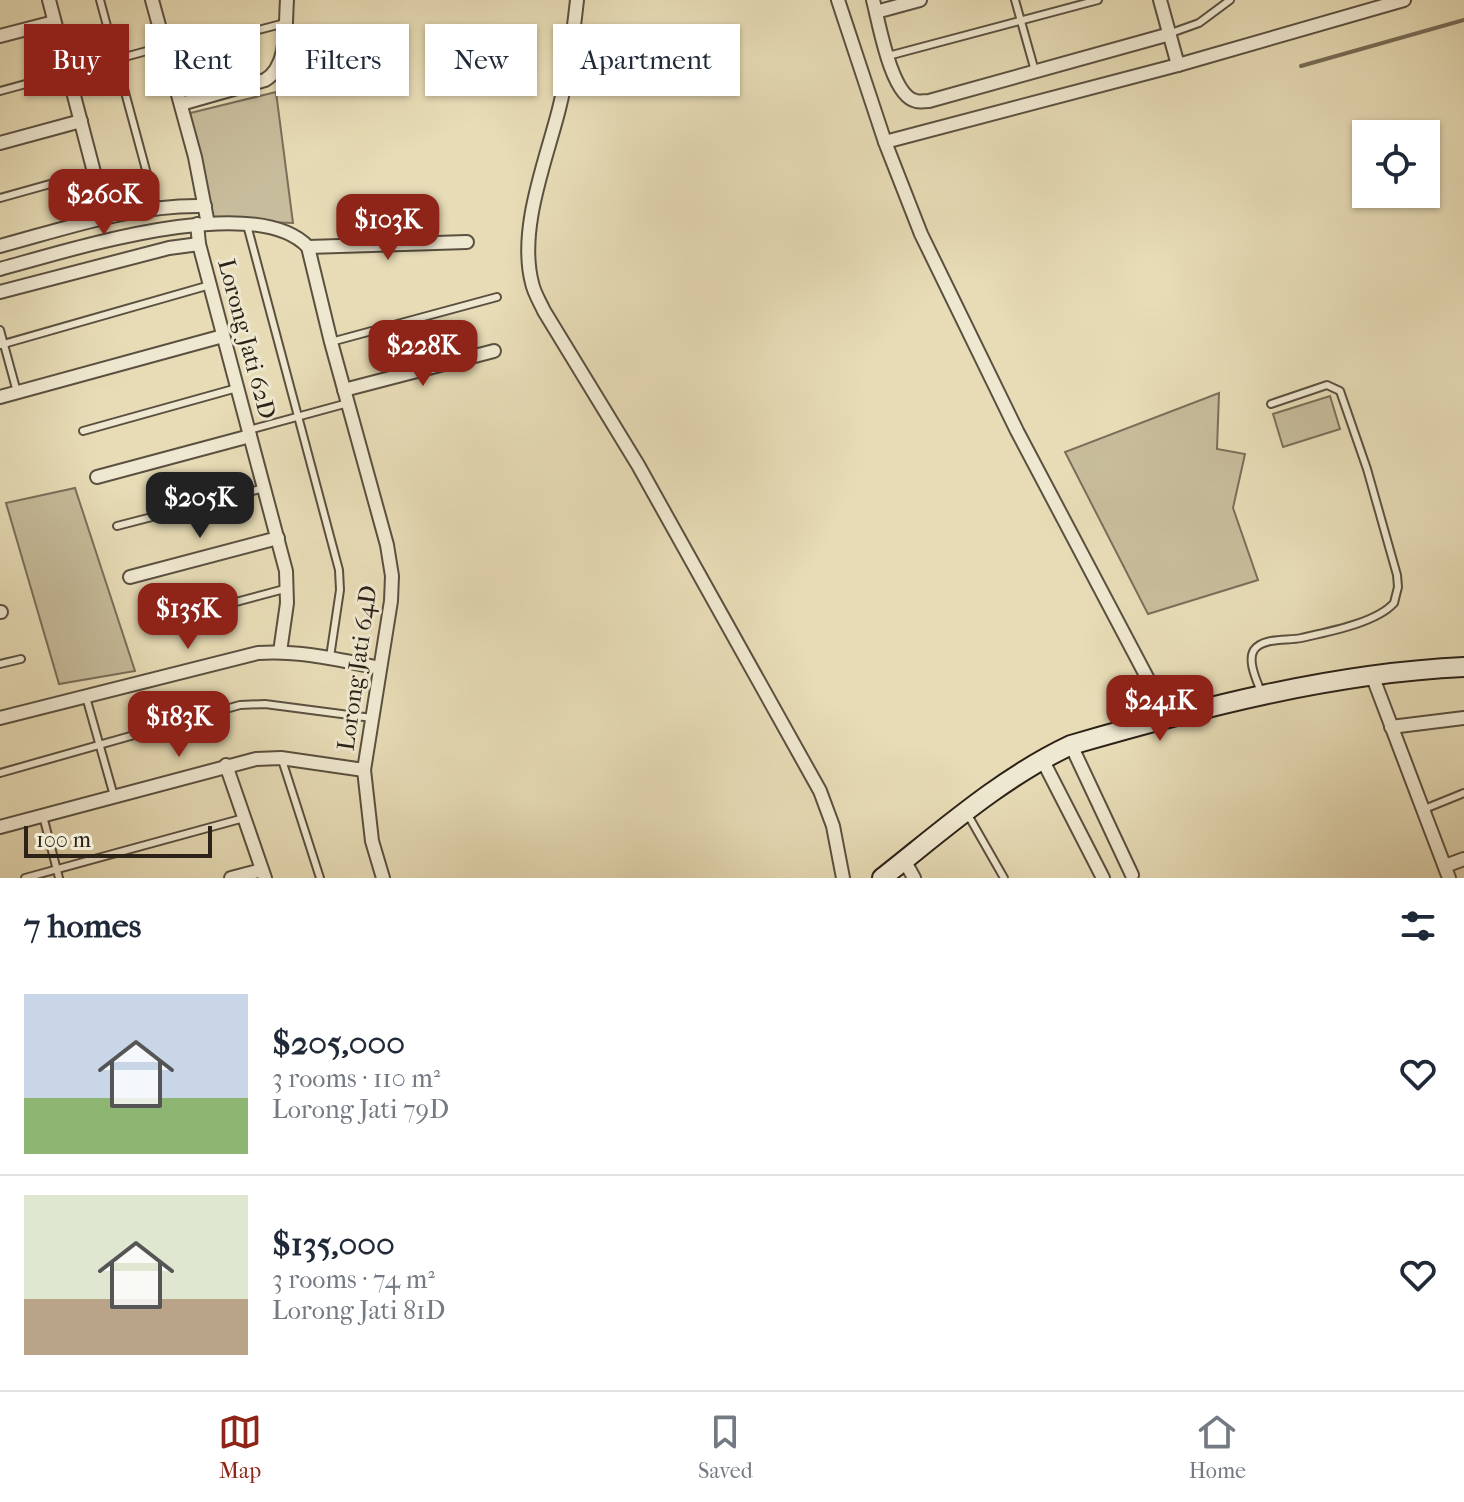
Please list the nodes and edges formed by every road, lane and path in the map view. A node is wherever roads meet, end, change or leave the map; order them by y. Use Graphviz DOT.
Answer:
graph roads {
  1 [pos="49,0"];
  2 [pos="100,0"];
  3 [pos="287,0"];
  4 [pos="577,0"];
  5 [pos="838,0"];
  6 [pos="920,0"];
  7 [pos="1015,0"];
  8 [pos="1098,0"];
  9 [pos="1160,0"];
  10 [pos="1230,0"];
  11 [pos="1404,0"];
  12 [pos="157,1"];
  13 [pos="874,6"];
  14 [pos="1021,21"];
  15 [pos="54,22"];
  16 [pos="285,23"];
  17 [pos="106,24"];
  18 [pos="161,24"];
  19 [pos="260,29"];
  20 [pos="1170,34"];
  21 [pos="0,36"];
  22 [pos="888,56"];
  23 [pos="1178,65"];
  24 [pos="1035,71"];
  25 [pos="24,85"];
  26 [pos="0,91"];
  27 [pos="75,96"];
  28 [pos="126,96"];
  29 [pos="179,96"];
  30 [pos="181,104"];
  31 [pos="81,121"];
  32 [pos="885,142"];
  33 [pos="0,143"];
  34 [pos="93,172"];
  35 [pos="0,198"];
  36 [pos="205,206"];
  37 [pos="156,207"];
  38 [pos="106,218"];
  39 [pos="202,224"];
  40 [pos="247,225"];
  41 [pos="467,242"];
  42 [pos="199,244"];
  43 [pos="0,246"];
  44 [pos="308,247"];
  45 [pos="0,269"];
  46 [pos="210,285"];
  47 [pos="0,292"];
  48 [pos="497,297"];
  49 [pos="0,330"];
  50 [pos="223,336"];
  51 [pos="331,342"];
  52 [pos="2,344"];
  53 [pos="494,351"];
  54 [pos="237,388"];
  55 [pos="344,390"];
  56 [pos="17,392"];
  57 [pos="0,397"];
  58 [pos="348,403"];
  59 [pos="1271,404"];
  60 [pos="299,417"];
  61 [pos="83,431"];
  62 [pos="249,433"];
  63 [pos="97,477"];
  64 [pos="264,488"];
  65 [pos="117,526"];
  66 [pos="278,538"];
  67 [pos="130,577"];
  68 [pos="288,588"];
  69 [pos="150,625"];
  70 [pos="280,652"];
  71 [pos="330,658"];
  72 [pos="21,659"];
  73 [pos="0,664"];
  74 [pos="1464,667"];
  75 [pos="380,668"];
  76 [pos="1372,675"];
  77 [pos="1262,696"];
  78 [pos="86,697"];
  79 [pos="0,718"];
  80 [pos="372,718"];
  81 [pos="1464,718"];
  82 [pos="1169,719"];
  83 [pos="1391,727"];
  84 [pos="1071,745"];
  85 [pos="100,747"];
  86 [pos="281,758"];
  87 [pos="1042,759"];
  88 [pos="226,765"];
  89 [pos="364,770"];
  90 [pos="0,773"];
  91 [pos="1464,793"];
  92 [pos="114,796"];
  93 [pos="1422,810"];
  94 [pos="966,811"];
  95 [pos="43,815"];
  96 [pos="244,818"];
  97 [pos="0,827"];
  98 [pos="1464,859"];
  99 [pos="904,860"];
  100 [pos="56,869"];
  101 [pos="1447,872"];
  102 [pos="263,874"];
  103 [pos="1132,875"];
  104 [pos="25,878"];
  105 [pos="59,878"];
  106 [pos="231,878"];
  107 [pos="320,878"];
  108 [pos="383,878"];
  109 [pos="843,878"];
  110 [pos="882,878"];
  111 [pos="914,878"];
  112 [pos="1004,878"];
  113 [pos="1103,878"];
  1 -- 15 [label="street"];
  2 -- 17 [label="lane"];
  3 -- 16 [label="street"];
  4 -- 109 [label="street"];
  5 -- 32 [label="street"];
  6 -- 13 [label="street"];
  7 -- 14 [label="lane"];
  8 -- 14 [label="lane"];
  9 -- 20 [label="street"];
  10 -- 20 [label="lane"];
  11 -- 23 [label="street"];
  12 -- 18 [label="street, Lorong Jati 62D"];
  13 -- 22 [label="street"];
  14 -- 22 [label="lane"];
  14 -- 24 [label="lane"];
  15 -- 21 [label="street"];
  16 -- 19 [label="lane"];
  16 -- 30 [label="street"];
  20 -- 23 [label="street"];
  20 -- 24 [label="street"];
  22 -- 24 [label="street"];
  23 -- 32 [label="street"];
  25 -- 26 [label="lane"];
  27 -- 31 [label="street"];
  28 -- 37 [label="lane"];
  29 -- 30 [label="street, Lorong Jati 62D"];
  30 -- 36 [label="street, Lorong Jati 62D"];
  31 -- 33 [label="street"];
  31 -- 34 [label="street"];
  32 -- 82 [label="street"];
  34 -- 35 [label="lane"];
  34 -- 38 [label="street"];
  36 -- 37 [label="street"];
  36 -- 39 [label="street, Lorong Jati 62D"];
  37 -- 38 [label="street"];
  38 -- 43 [label="street"];
  39 -- 40 [label="street"];
  39 -- 42 [label="street, Lorong Jati 62D"];
  39 -- 45 [label="street"];
  40 -- 44 [label="street, Lorong Jati 64D"];
  40 -- 60 [label="lane"];
  41 -- 44 [label="street"];
  42 -- 46 [label="street, Lorong Jati 62D"];
  42 -- 47 [label="street"];
  44 -- 51 [label="street, Lorong Jati 64D"];
  46 -- 50 [label="street, Lorong Jati 62D"];
  46 -- 52 [label="lane"];
  48 -- 51 [label="lane"];
  49 -- 52 [label="lane"];
  50 -- 54 [label="street, Lorong Jati 62D"];
  50 -- 56 [label="street"];
  51 -- 55 [label="street, Lorong Jati 64D"];
  52 -- 56 [label="lane"];
  53 -- 55 [label="street"];
  54 -- 61 [label="lane"];
  54 -- 62 [label="street, Lorong Jati 62D"];
  55 -- 58 [label="street, Lorong Jati 64D"];
  56 -- 57 [label="street"];
  58 -- 60 [label="lane"];
  58 -- 75 [label="street, Lorong Jati 64D"];
  59 -- 77 [label="lane"];
  60 -- 62 [label="lane"];
  60 -- 71 [label="lane"];
  62 -- 63 [label="street"];
  62 -- 64 [label="street, Lorong Jati 62D"];
  64 -- 65 [label="lane"];
  64 -- 66 [label="street, Lorong Jati 62D"];
  66 -- 67 [label="street"];
  66 -- 68 [label="street, Lorong Jati 62D"];
  68 -- 69 [label="lane"];
  68 -- 70 [label="street, Lorong Jati 62D"];
  70 -- 71 [label="street"];
  70 -- 78 [label="street"];
  71 -- 75 [label="street"];
  72 -- 73 [label="lane"];
  74 -- 76 [label="main road"];
  75 -- 80 [label="street, Lorong Jati 64D"];
  76 -- 77 [label="main road"];
  76 -- 83 [label="street"];
  77 -- 82 [label="main road"];
  78 -- 79 [label="street"];
  78 -- 85 [label="lane"];
  80 -- 85 [label="lane"];
  80 -- 89 [label="street, Lorong Jati 64D"];
  81 -- 83 [label="street"];
  82 -- 84 [label="main road"];
  83 -- 93 [label="street"];
  84 -- 87 [label="main road"];
  84 -- 103 [label="street"];
  85 -- 90 [label="lane"];
  85 -- 92 [label="lane"];
  86 -- 88 [label="street"];
  86 -- 89 [label="street"];
  86 -- 107 [label="lane"];
  87 -- 94 [label="main road"];
  87 -- 113 [label="street"];
  88 -- 92 [label="street"];
  88 -- 96 [label="street"];
  89 -- 108 [label="street, Lorong Jati 64D"];
  91 -- 93 [label="lane"];
  92 -- 95 [label="street"];
  93 -- 101 [label="street"];
  94 -- 99 [label="main road"];
  94 -- 112 [label="lane"];
  95 -- 97 [label="street"];
  95 -- 100 [label="lane"];
  96 -- 100 [label="lane"];
  96 -- 102 [label="street"];
  98 -- 101 [label="street"];
  99 -- 110 [label="main road"];
  99 -- 111 [label="street"];
  100 -- 104 [label="lane"];
  100 -- 105 [label="lane"];
  102 -- 106 [label="street"];
}
